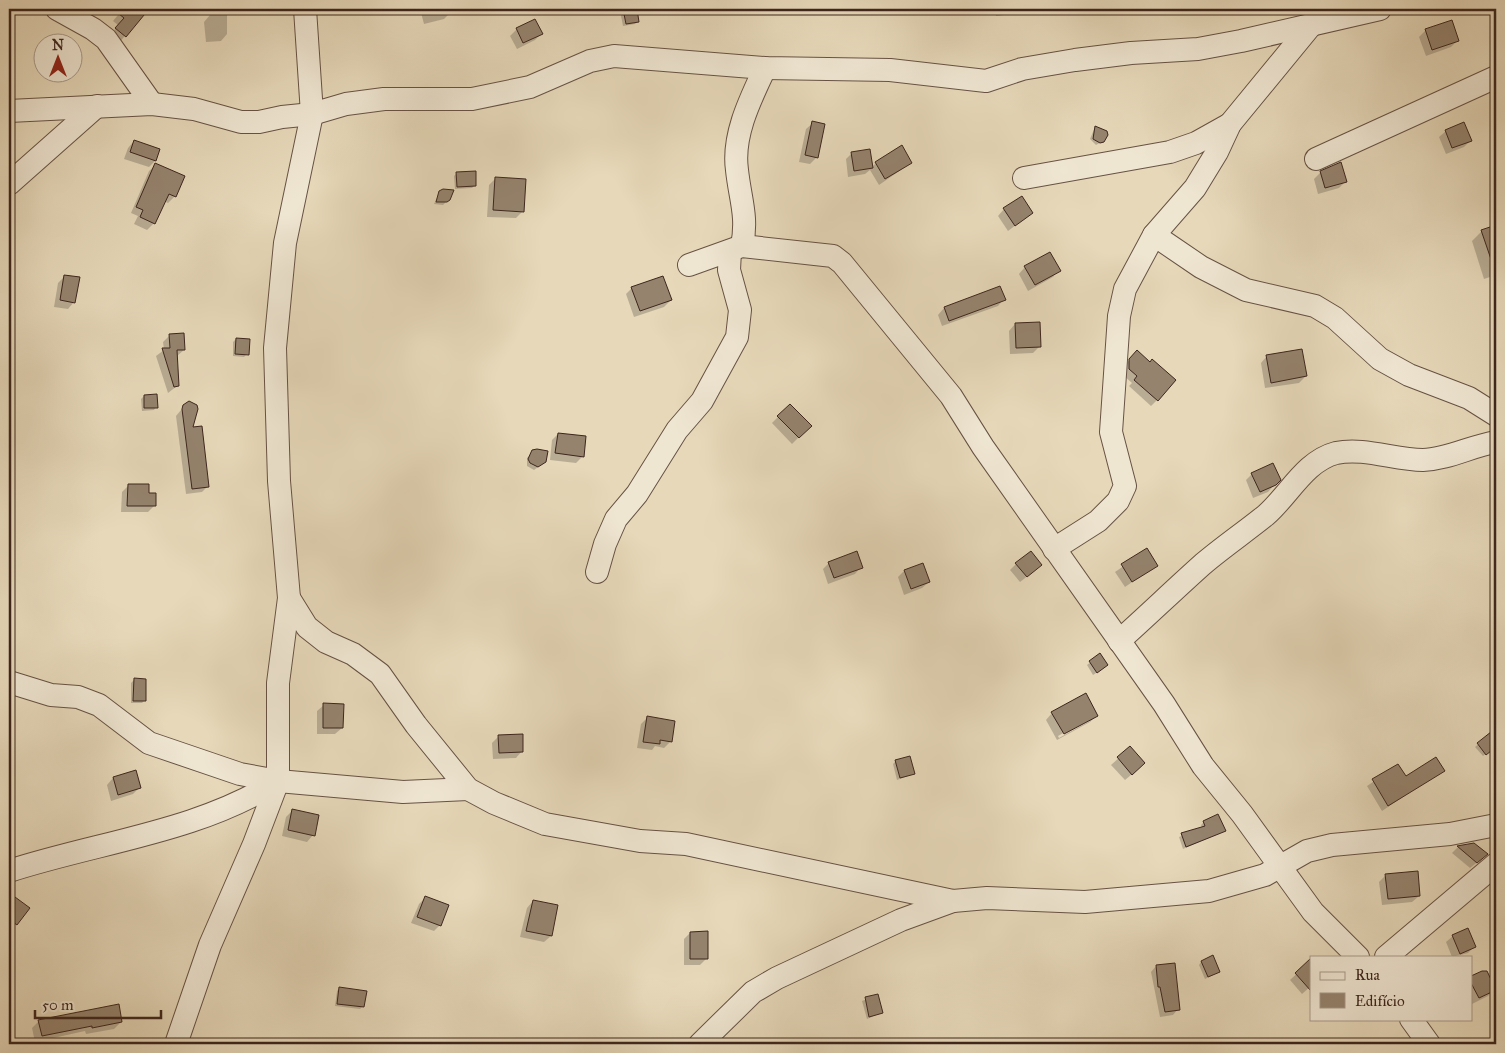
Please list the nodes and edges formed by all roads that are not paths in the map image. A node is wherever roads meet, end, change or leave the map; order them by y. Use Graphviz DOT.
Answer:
graph roads {
  1 [pos="57,9"];
  2 [pos="305,9"];
  3 [pos="1380,9"];
  4 [pos="1313,24"];
  5 [pos="765,68"];
  6 [pos="1496,77"];
  7 [pos="152,104"];
  8 [pos="97,106"];
  9 [pos="9,111"];
  10 [pos="312,114"];
  11 [pos="1230,124"];
  12 [pos="1316,158"];
  13 [pos="1024,178"];
  14 [pos="9,184"];
  15 [pos="1154,236"];
  16 [pos="736,248"];
  17 [pos="690,265"];
  18 [pos="1496,415"];
  19 [pos="1496,442"];
  20 [pos="1054,549"];
  21 [pos="597,572"];
  22 [pos="289,598"];
  23 [pos="1120,641"];
  24 [pos="9,682"];
  25 [pos="278,781"];
  26 [pos="468,789"];
  27 [pos="1496,825"];
  28 [pos="1496,864"];
  29 [pos="1281,867"];
  30 [pos="9,871"];
  31 [pos="953,901"];
  32 [pos="1357,956"];
  33 [pos="1387,956"];
  34 [pos="1412,1020"];
  35 [pos="176,1044"];
  36 [pos="700,1044"];
  37 [pos="1429,1044"];
  1 -- 7 [label="street"];
  2 -- 10 [label="street"];
  3 -- 4 [label="street"];
  4 -- 5 [label="street"];
  4 -- 11 [label="street"];
  5 -- 10 [label="street"];
  5 -- 16 [label="street"];
  6 -- 12 [label="street"];
  7 -- 8 [label="street"];
  7 -- 10 [label="street"];
  8 -- 9 [label="street"];
  8 -- 14 [label="street"];
  10 -- 22 [label="street"];
  11 -- 13 [label="street"];
  11 -- 15 [label="street"];
  15 -- 18 [label="street"];
  15 -- 20 [label="street"];
  16 -- 17 [label="street"];
  16 -- 20 [label="street"];
  16 -- 21 [label="street"];
  19 -- 23 [label="street"];
  20 -- 23 [label="street"];
  22 -- 25 [label="street"];
  22 -- 26 [label="street"];
  23 -- 29 [label="street"];
  24 -- 25 [label="street"];
  25 -- 26 [label="street"];
  25 -- 30 [label="street"];
  25 -- 35 [label="street"];
  26 -- 31 [label="street"];
  27 -- 29 [label="street"];
  28 -- 33 [label="street"];
  29 -- 31 [label="street"];
  29 -- 32 [label="street"];
  31 -- 36 [label="street"];
  34 -- 37 [label="street"];
}
